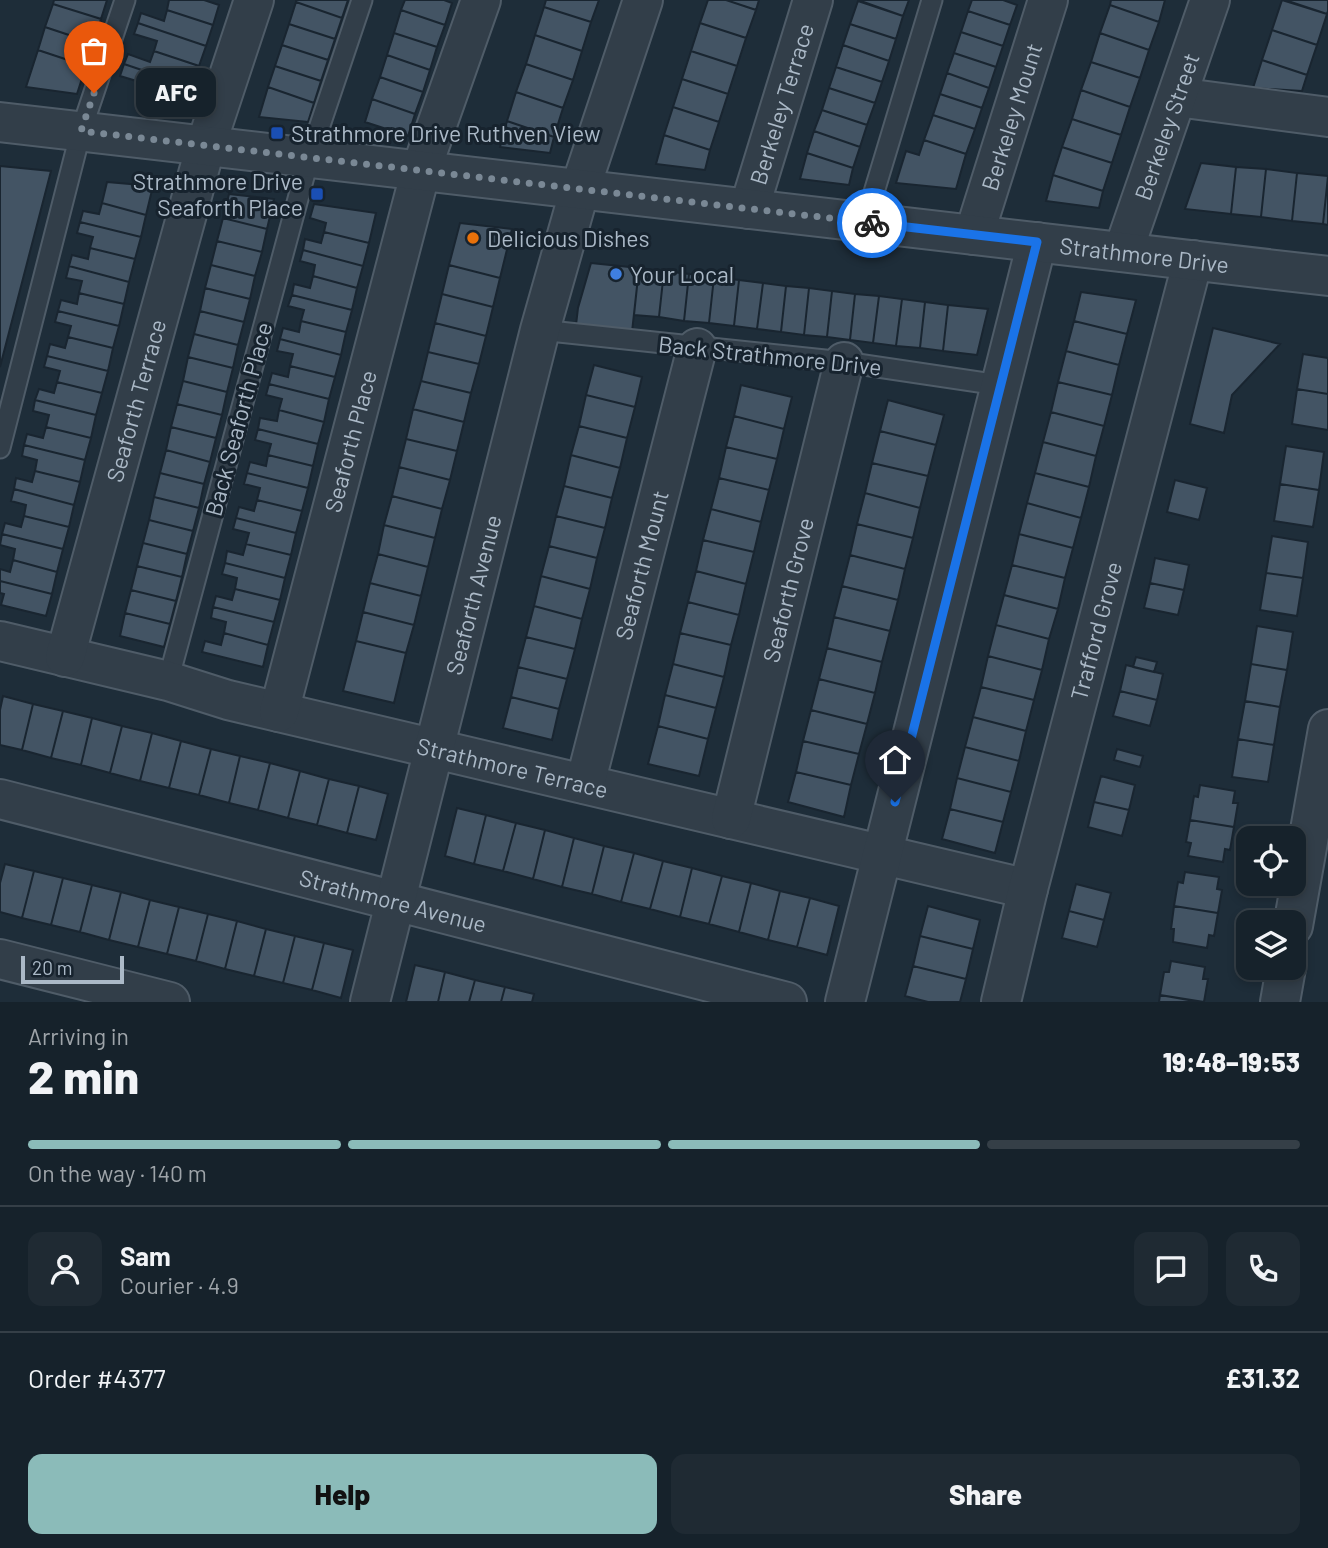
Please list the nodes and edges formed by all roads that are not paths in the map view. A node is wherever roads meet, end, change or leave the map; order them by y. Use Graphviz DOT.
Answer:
graph roads {
  1 [pos="125,0"];
  2 [pos="254,0"];
  3 [pos="362,0"];
  4 [pos="481,0"];
  5 [pos="643,0"];
  6 [pos="813,0"];
  7 [pos="932,0"];
  8 [pos="1048,0"];
  9 [pos="1210,0"];
  10 [pos="1177,97"];
  11 [pos="1328,117"];
  12 [pos="0,122"];
  13 [pos="81,131"];
  14 [pos="206,145"];
  15 [pos="309,158"];
  16 [pos="421,170"];
  17 [pos="580,189"];
  18 [pos="749,209"];
  19 [pos="865,222"];
  20 [pos="974,235"];
  21 [pos="1037,242"];
  22 [pos="1123,253"];
  23 [pos="1193,260"];
  24 [pos="1328,276"];
  25 [pos="540,330"];
  26 [pos="697,348"];
  27 [pos="844,362"];
  28 [pos="999,385"];
  29 [pos="0,448"];
  30 [pos="0,641"];
  31 [pos="65,657"];
  32 [pos="168,681"];
  33 [pos="279,712"];
  34 [pos="1328,729"];
  35 [pos="433,749"];
  36 [pos="585,784"];
  37 [pos="0,799"];
  38 [pos="731,819"];
  39 [pos="1319,837"];
  40 [pos="882,854"];
  41 [pos="1028,889"];
  42 [pos="396,901"];
  43 [pos="1298,910"];
  44 [pos="0,959"];
  45 [pos="1284,980"];
  46 [pos="100,994"];
  47 [pos="170,1002"];
  48 [pos="370,1002"];
  49 [pos="787,1002"];
  50 [pos="845,1002"];
  51 [pos="1001,1002"];
  52 [pos="1280,1002"];
  1 -- 13 [label="lane"];
  2 -- 14 [label="street, Seaforth Terrace"];
  3 -- 15 [label="lane, Back Seaforth Place"];
  4 -- 16 [label="street, Seaforth Place"];
  5 -- 17 [label="street, Seaforth Avenue"];
  6 -- 18 [label="street, Berkeley Terrace"];
  7 -- 19 [label="lane"];
  8 -- 20 [label="street, Berkeley Mount"];
  9 -- 10 [label="street, Berkeley Street"];
  10 -- 11 [label="street"];
  10 -- 22 [label="street, Berkeley Street"];
  12 -- 13 [label="street, Strathmore Drive"];
  13 -- 14 [label="street, Strathmore Drive"];
  13 -- 29 [label="lane"];
  14 -- 15 [label="street, Strathmore Drive"];
  14 -- 31 [label="street, Seaforth Terrace"];
  15 -- 16 [label="street, Strathmore Drive"];
  15 -- 32 [label="lane, Back Seaforth Place"];
  16 -- 17 [label="street, Strathmore Drive"];
  16 -- 33 [label="street, Seaforth Place"];
  17 -- 18 [label="street, Strathmore Drive"];
  17 -- 25 [label="street, Seaforth Avenue"];
  18 -- 19 [label="street, Strathmore Drive"];
  19 -- 20 [label="street, Strathmore Drive"];
  20 -- 21 [label="street, Strathmore Drive"];
  21 -- 22 [label="street, Strathmore Drive"];
  21 -- 28 [label="street"];
  22 -- 23 [label="street, Strathmore Drive"];
  23 -- 24 [label="street, Strathmore Drive"];
  23 -- 41 [label="street, Trafford Grove"];
  25 -- 26 [label="lane, Back Strathmore Drive"];
  25 -- 35 [label="street, Seaforth Avenue"];
  26 -- 27 [label="lane, Back Strathmore Drive"];
  26 -- 36 [label="street, Seaforth Mount"];
  27 -- 28 [label="lane, Back Strathmore Drive"];
  27 -- 38 [label="street, Seaforth Grove"];
  28 -- 40 [label="street"];
  30 -- 31 [label="street, Strathmore Terrace"];
  31 -- 32 [label="street, Strathmore Terrace"];
  32 -- 33 [label="street, Strathmore Terrace"];
  33 -- 35 [label="street, Strathmore Terrace"];
  34 -- 39 [label="street"];
  35 -- 36 [label="street, Strathmore Terrace"];
  35 -- 42 [label="street, Seaforth Avenue"];
  36 -- 38 [label="street, Strathmore Terrace"];
  37 -- 42 [label="street, Strathmore Avenue"];
  38 -- 40 [label="street, Strathmore Terrace"];
  39 -- 43 [label="street"];
  40 -- 41 [label="street, Strathmore Terrace"];
  40 -- 50 [label="street"];
  41 -- 51 [label="street, Trafford Grove"];
  42 -- 48 [label="street, Seaforth Avenue"];
  42 -- 49 [label="street, Strathmore Avenue"];
  44 -- 46 [label="street"];
  45 -- 52 [label="street"];
  46 -- 47 [label="street"];
}
